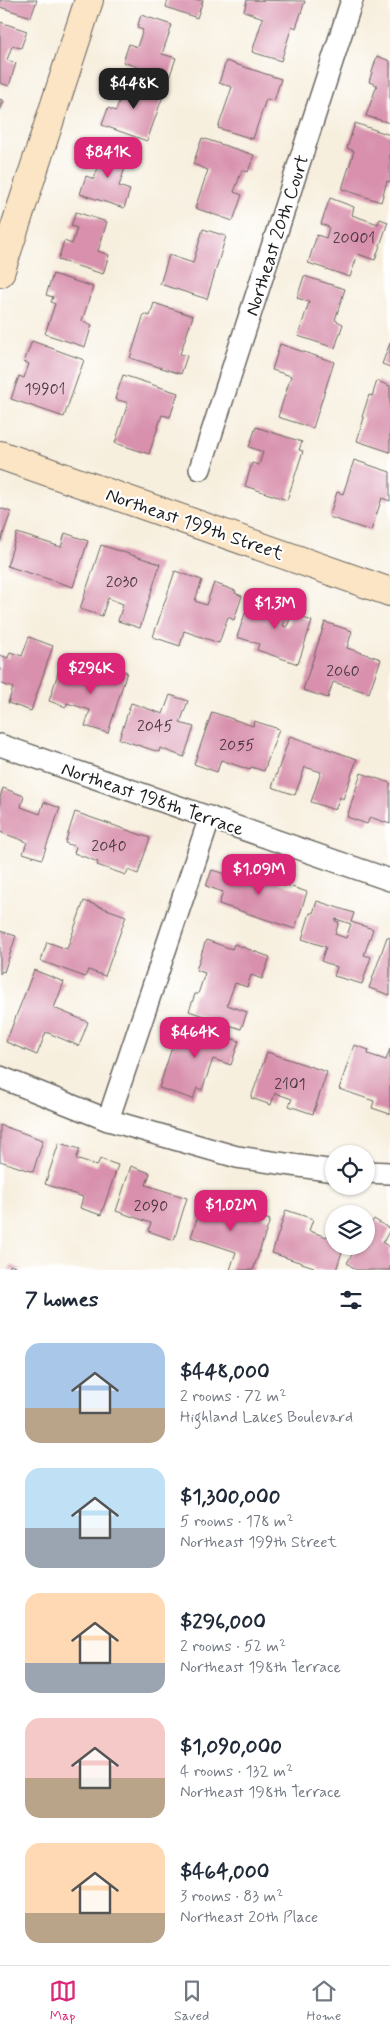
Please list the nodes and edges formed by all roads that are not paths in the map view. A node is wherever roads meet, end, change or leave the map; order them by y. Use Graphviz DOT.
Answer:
graph roads {
  1 [pos="89,0"];
  2 [pos="352,0"];
  3 [pos="0,274"];
  4 [pos="0,455"];
  5 [pos="200,469"];
  6 [pos="390,592"];
  7 [pos="0,745"];
  8 [pos="210,817"];
  9 [pos="390,880"];
  10 [pos="0,1077"];
  11 [pos="108,1120"];
  12 [pos="325,1170"];
  13 [pos="375,1172"];
  14 [pos="390,1173"];
  1 -- 3 [label="street"];
  2 -- 5 [label="street, Northeast 20th Court"];
  4 -- 6 [label="street, Northeast 199th Street"];
  7 -- 8 [label="street, Northeast 198th Terrace"];
  8 -- 9 [label="street, Northeast 198th Terrace"];
  8 -- 11 [label="street"];
  10 -- 11 [label="street"];
  11 -- 12 [label="street"];
  13 -- 14 [label="street"];
}
